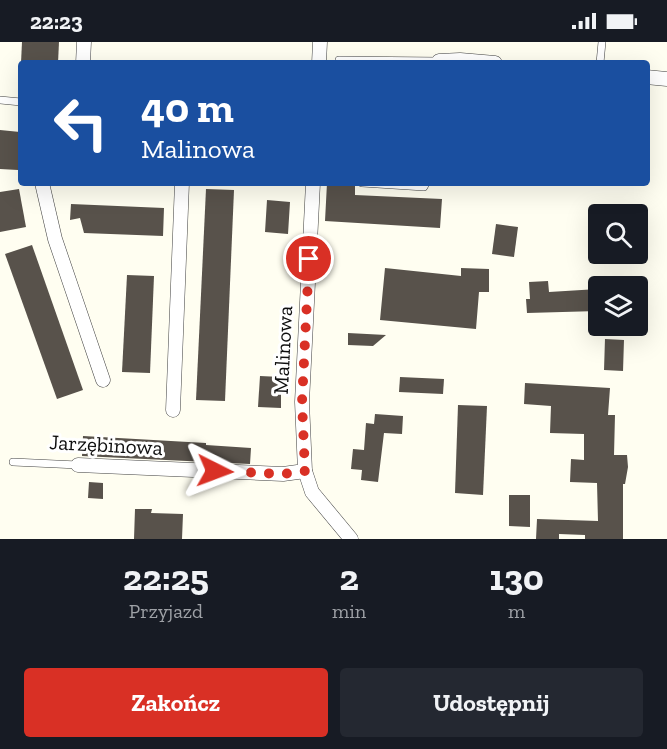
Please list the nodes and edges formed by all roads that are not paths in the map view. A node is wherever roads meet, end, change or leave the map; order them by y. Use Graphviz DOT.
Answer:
graph roads {
  1 [pos="84,42"];
  2 [pos="320,42"];
  3 [pos="602,42"];
  4 [pos="83,60"];
  5 [pos="319,60"];
  6 [pos="600,60"];
  7 [pos="650,77"];
  8 [pos="667,79"];
  9 [pos="0,100"];
  10 [pos="18,102"];
  11 [pos="43,186"];
  12 [pos="182,186"];
  13 [pos="313,186"];
  14 [pos="408,186"];
  15 [pos="424,186"];
  16 [pos="103,380"];
  17 [pos="173,410"];
  18 [pos="13,462"];
  19 [pos="78,465"];
  20 [pos="305,471"];
  21 [pos="351,539"];
  1 -- 4 [label="street"];
  2 -- 5 [label="street"];
  3 -- 6 [label="lane"];
  7 -- 8 [label="street"];
  9 -- 10 [label="lane"];
  11 -- 16 [label="street"];
  12 -- 17 [label="street"];
  13 -- 20 [label="street, Malinowa"];
  14 -- 15 [label="lane"];
  18 -- 19 [label="lane, Jarzębinowa"];
  19 -- 20 [label="street, Jarzębinowa"];
  20 -- 21 [label="street, Malinowa"];
}
